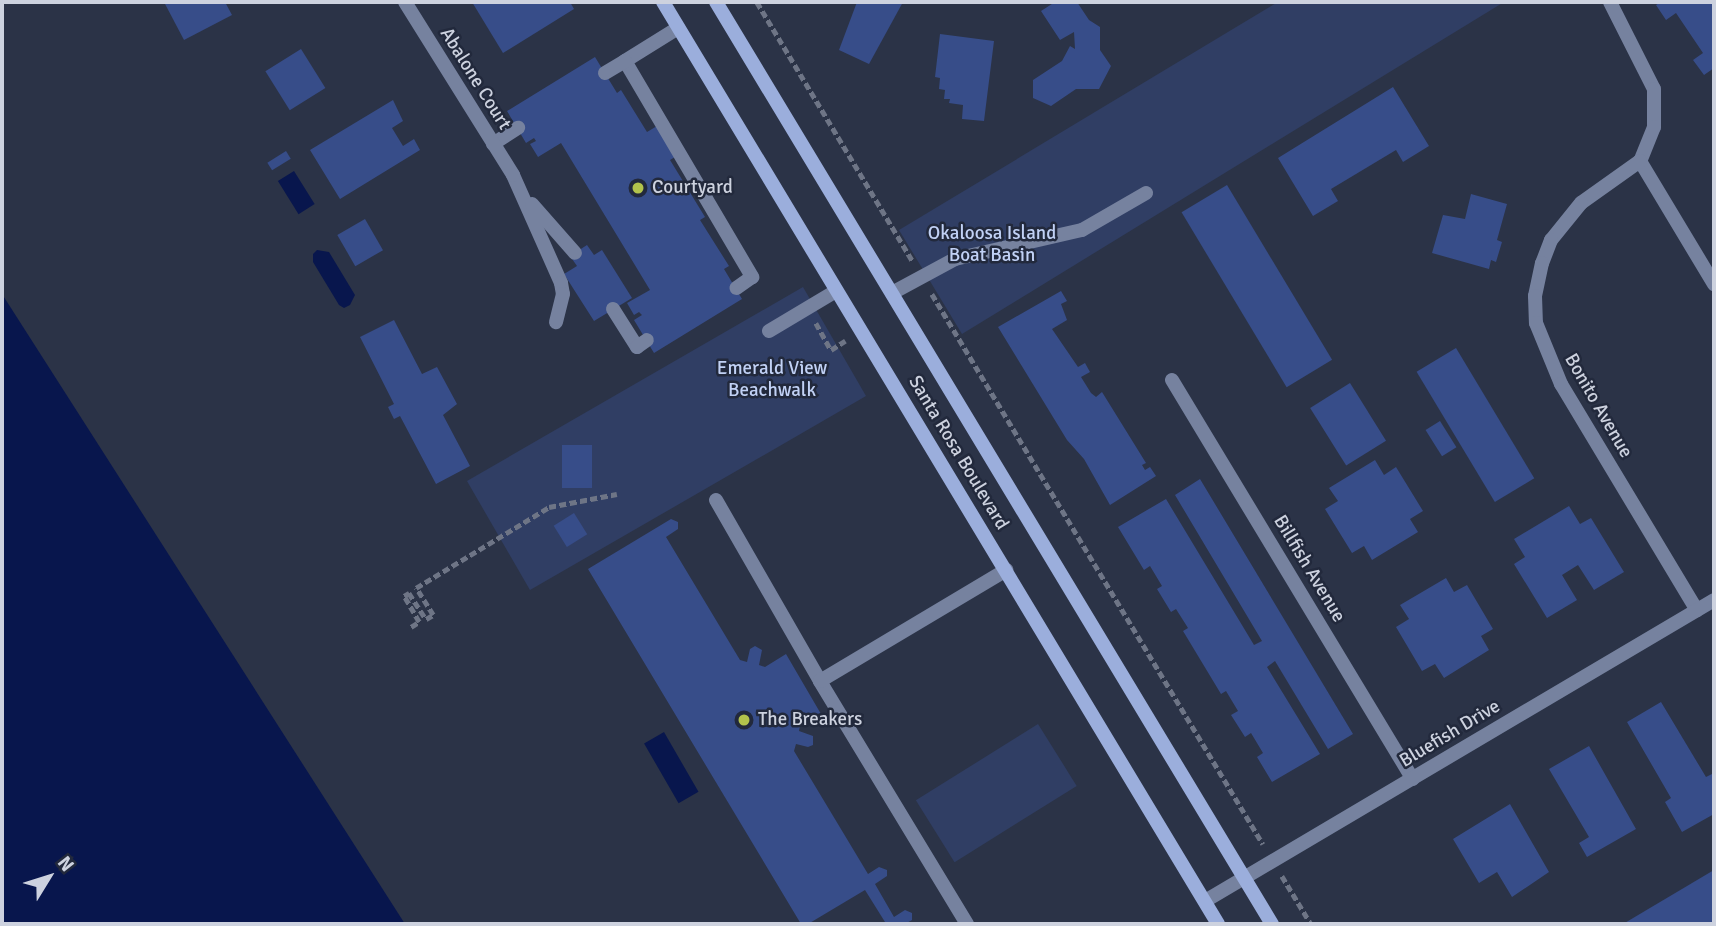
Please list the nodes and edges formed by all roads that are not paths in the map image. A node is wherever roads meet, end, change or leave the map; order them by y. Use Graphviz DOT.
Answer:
graph roads {
  1 [pos="405,2"];
  2 [pos="663,2"];
  3 [pos="716,2"];
  4 [pos="1610,2"];
  5 [pos="678,28"];
  6 [pos="625,61"];
  7 [pos="605,73"];
  8 [pos="518,128"];
  9 [pos="492,144"];
  10 [pos="1640,161"];
  11 [pos="523,193"];
  12 [pos="1146,193"];
  13 [pos="575,253"];
  14 [pos="1714,284"];
  15 [pos="736,288"];
  16 [pos="836,291"];
  17 [pos="891,293"];
  18 [pos="613,309"];
  19 [pos="556,322"];
  20 [pos="769,331"];
  21 [pos="647,340"];
  22 [pos="1172,380"];
  23 [pos="716,500"];
  24 [pos="1006,570"];
  25 [pos="1714,600"];
  26 [pos="1696,610"];
  27 [pos="820,681"];
  28 [pos="1413,779"];
  29 [pos="1245,879"];
  30 [pos="1205,901"];
  31 [pos="967,924"];
  32 [pos="1218,924"];
  33 [pos="1272,924"];
  1 -- 9 [label="street, Abalone Court"];
  2 -- 5 [label="street, Santa Rosa Boulevard"];
  3 -- 17 [label="street, Santa Rosa Boulevard"];
  4 -- 10 [label="street"];
  5 -- 6 [label="street"];
  5 -- 16 [label="street, Santa Rosa Boulevard"];
  6 -- 7 [label="street"];
  6 -- 15 [label="street"];
  8 -- 9 [label="street"];
  9 -- 11 [label="street, Abalone Court"];
  10 -- 14 [label="street"];
  10 -- 26 [label="street, Bonito Avenue"];
  11 -- 13 [label="street"];
  11 -- 19 [label="street"];
  12 -- 17 [label="street"];
  16 -- 20 [label="street"];
  16 -- 24 [label="street, Santa Rosa Boulevard"];
  17 -- 29 [label="street, Santa Rosa Boulevard"];
  18 -- 21 [label="street"];
  22 -- 28 [label="street, Billfish Avenue"];
  23 -- 27 [label="street"];
  24 -- 27 [label="street"];
  24 -- 30 [label="street, Santa Rosa Boulevard"];
  25 -- 26 [label="street, Bluefish Drive"];
  26 -- 28 [label="street, Bluefish Drive"];
  27 -- 31 [label="street"];
  28 -- 29 [label="street, Bluefish Drive"];
  29 -- 30 [label="street, Bluefish Drive"];
  29 -- 33 [label="street, Santa Rosa Boulevard"];
  30 -- 32 [label="street, Santa Rosa Boulevard"];
}
